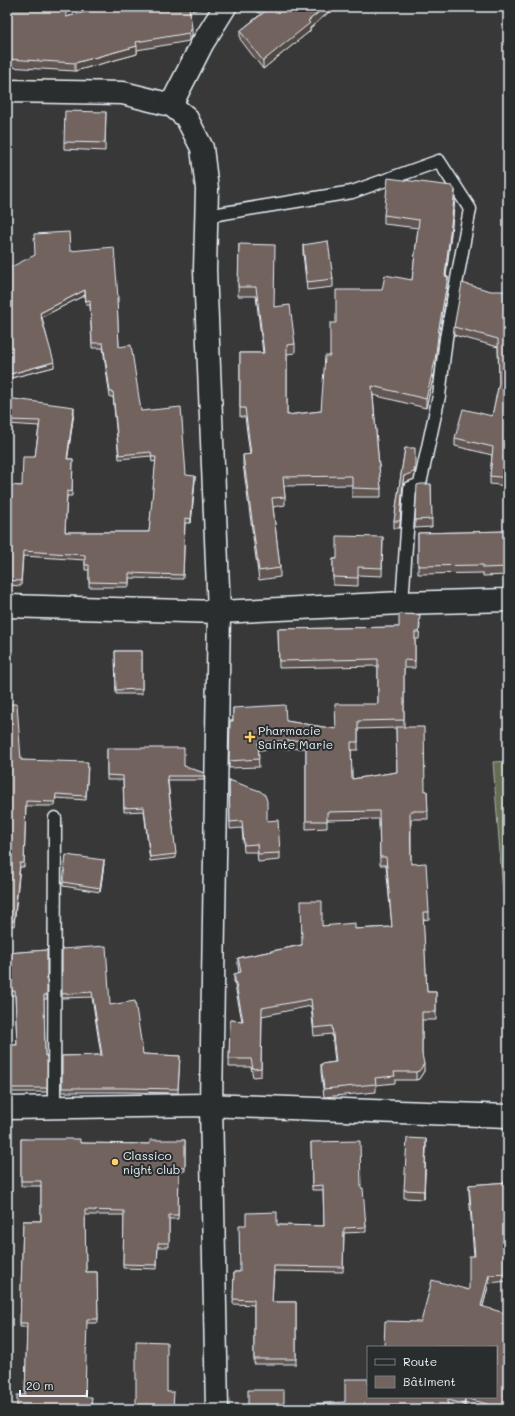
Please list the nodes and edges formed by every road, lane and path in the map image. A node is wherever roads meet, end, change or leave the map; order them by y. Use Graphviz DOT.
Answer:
graph roads {
  1 [pos="225,7"];
  2 [pos="7,91"];
  3 [pos="171,105"];
  4 [pos="206,216"];
  5 [pos="508,600"];
  6 [pos="402,603"];
  7 [pos="7,606"];
  8 [pos="219,612"];
  9 [pos="55,818"];
  10 [pos="211,1105"];
  11 [pos="54,1107"];
  12 [pos="7,1108"];
  13 [pos="508,1116"];
  14 [pos="217,1409"];
  1 -- 3 [label="street"];
  2 -- 3 [label="street"];
  3 -- 4 [label="street"];
  4 -- 6 [label="lane"];
  4 -- 8 [label="street"];
  5 -- 6 [label="street"];
  6 -- 8 [label="street"];
  7 -- 8 [label="street"];
  8 -- 10 [label="street"];
  9 -- 11 [label="lane"];
  10 -- 11 [label="street"];
  10 -- 13 [label="street"];
  10 -- 14 [label="street"];
  11 -- 12 [label="street"];
}
